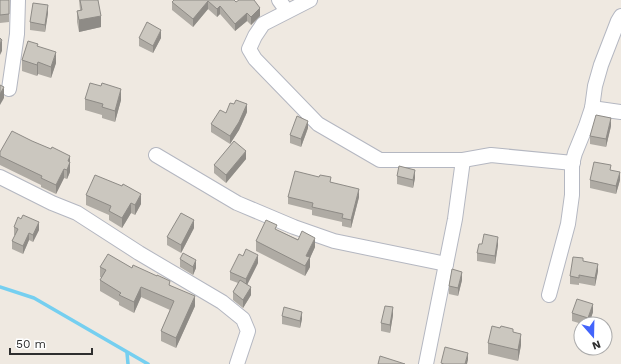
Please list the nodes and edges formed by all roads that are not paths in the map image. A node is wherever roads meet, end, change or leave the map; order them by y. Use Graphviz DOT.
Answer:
graph roads {
  1 [pos="18,0"];
  2 [pos="310,0"];
  3 [pos="283,6"];
  4 [pos="621,16"];
  5 [pos="9,89"];
  6 [pos="592,108"];
  7 [pos="621,112"];
  8 [pos="156,155"];
  9 [pos="464,160"];
  10 [pos="573,163"];
  11 [pos="0,176"];
  12 [pos="446,264"];
  13 [pos="549,295"];
  14 [pos="237,364"];
  15 [pos="426,364"];
  1 -- 5 [label="street"];
  2 -- 3 [label="street"];
  3 -- 9 [label="street"];
  4 -- 6 [label="street"];
  6 -- 7 [label="street"];
  6 -- 10 [label="street"];
  8 -- 12 [label="street"];
  9 -- 10 [label="street"];
  9 -- 12 [label="street"];
  10 -- 13 [label="street"];
  11 -- 14 [label="street"];
  12 -- 15 [label="street"];
}
